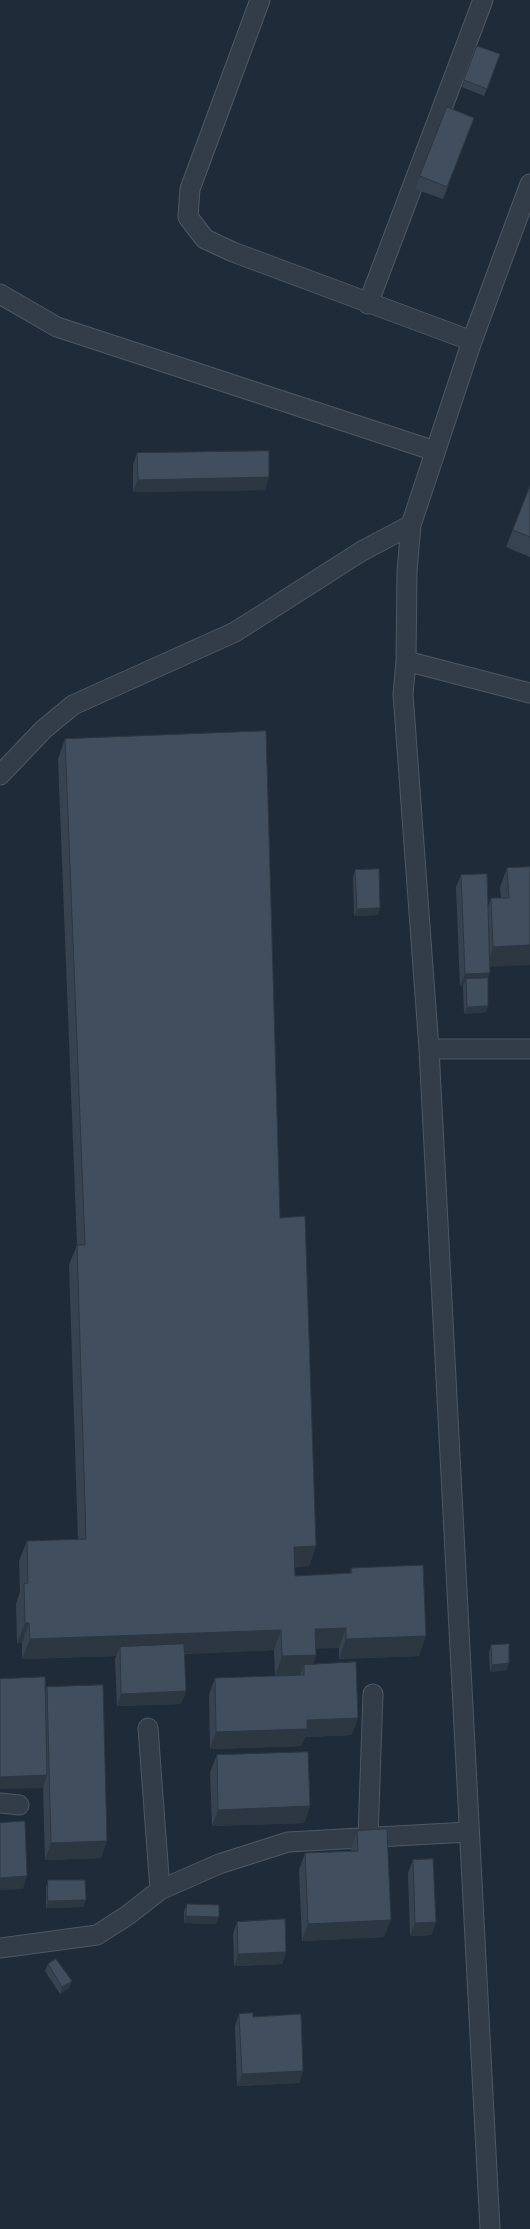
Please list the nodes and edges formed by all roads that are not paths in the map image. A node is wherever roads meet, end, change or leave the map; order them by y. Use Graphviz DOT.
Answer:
graph roads {
  1 [pos="260,0"];
  2 [pos="483,0"];
  3 [pos="530,184"];
  4 [pos="0,294"];
  5 [pos="368,304"];
  6 [pos="472,341"];
  7 [pos="435,451"];
  8 [pos="411,524"];
  9 [pos="406,661"];
  10 [pos="530,693"];
  11 [pos="0,775"];
  12 [pos="429,1049"];
  13 [pos="530,1049"];
  14 [pos="373,1694"];
  15 [pos="148,1728"];
  16 [pos="0,1803"];
  17 [pos="19,1805"];
  18 [pos="468,1832"];
  19 [pos="368,1838"];
  20 [pos="160,1890"];
  21 [pos="0,1948"];
  22 [pos="490,2229"];
  1 -- 5 [label="lane"];
  2 -- 5 [label="lane"];
  3 -- 6 [label="lane"];
  4 -- 7 [label="lane"];
  5 -- 6 [label="lane"];
  6 -- 7 [label="lane"];
  7 -- 8 [label="lane"];
  8 -- 9 [label="lane"];
  8 -- 11 [label="lane"];
  9 -- 10 [label="lane"];
  9 -- 12 [label="lane"];
  12 -- 13 [label="lane"];
  12 -- 18 [label="lane"];
  14 -- 19 [label="lane"];
  15 -- 20 [label="lane"];
  16 -- 17 [label="lane"];
  18 -- 19 [label="lane"];
  18 -- 22 [label="lane"];
  19 -- 20 [label="lane"];
  20 -- 21 [label="lane"];
}
